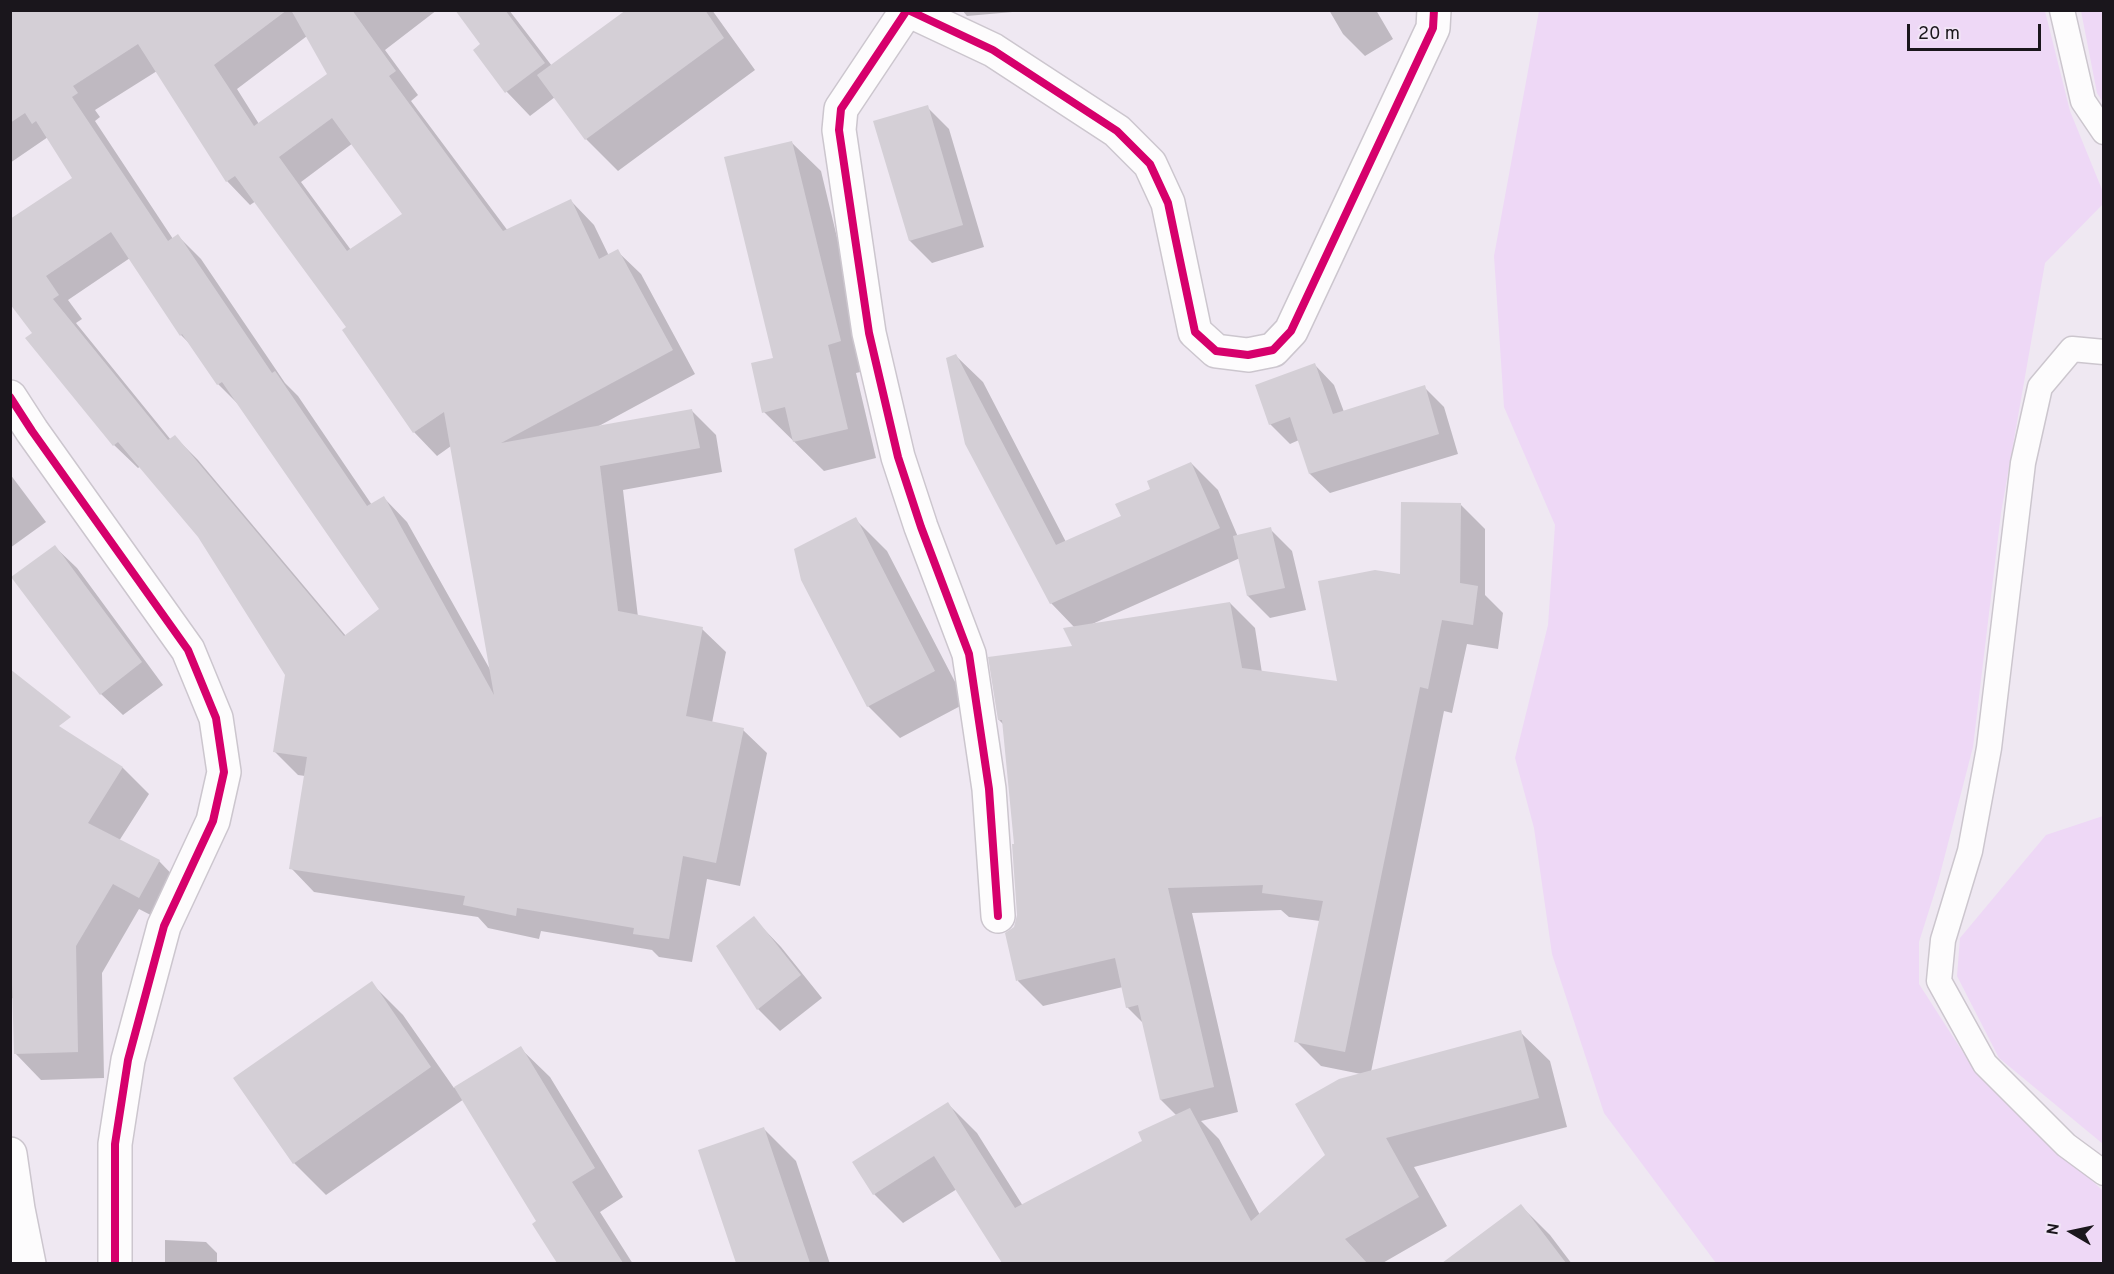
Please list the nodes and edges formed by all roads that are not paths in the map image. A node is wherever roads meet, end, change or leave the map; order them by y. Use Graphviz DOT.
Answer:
graph roads {
  1 [pos="907,10"];
  2 [pos="1434,10"];
  3 [pos="2062,10"];
  4 [pos="2103,132"];
  5 [pos="2103,352"];
  6 [pos="10,397"];
  7 [pos="998,916"];
  8 [pos="10,1154"];
  9 [pos="2103,1173"];
  10 [pos="29,1263"];
  11 [pos="115,1263"];
  1 -- 2 [label="street"];
  1 -- 7 [label="street"];
  3 -- 4 [label="lane"];
  5 -- 9 [label="lane"];
  6 -- 11 [label="street"];
  8 -- 10 [label="street"];
}
